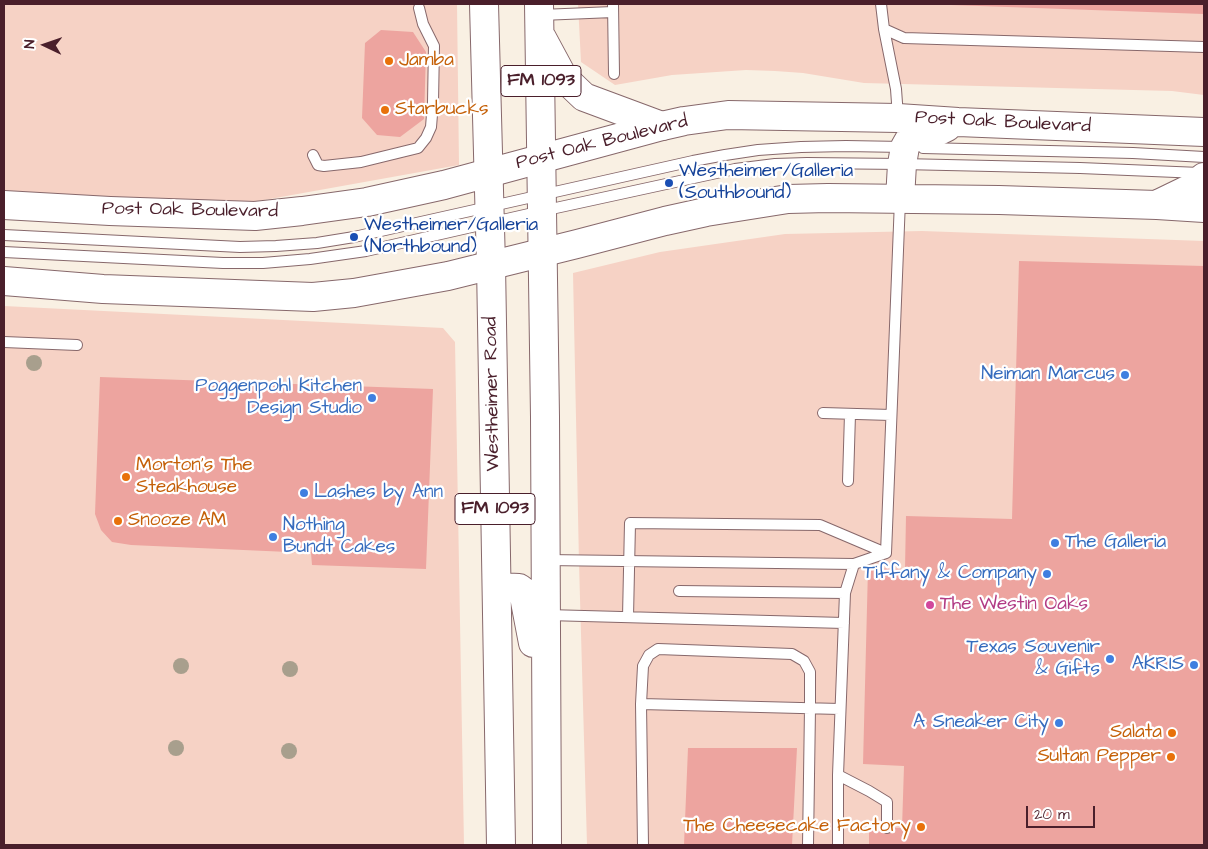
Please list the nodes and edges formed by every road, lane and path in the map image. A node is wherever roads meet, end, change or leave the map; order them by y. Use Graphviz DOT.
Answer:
graph roads {
  1 [pos="484,4"];
  2 [pos="881,4"];
  3 [pos="419,8"];
  4 [pos="613,8"];
  5 [pos="540,18"];
  6 [pos="884,29"];
  7 [pos="1204,47"];
  8 [pos="614,74"];
  9 [pos="898,118"];
  10 [pos="958,122"];
  11 [pos="662,126"];
  12 [pos="1204,132"];
  13 [pos="313,155"];
  14 [pos="904,156"];
  15 [pos="1204,157"];
  16 [pos="541,158"];
  17 [pos="489,172"];
  18 [pos="1204,173"];
  19 [pos="1204,177"];
  20 [pos="900,199"];
  21 [pos="542,203"];
  22 [pos="4,205"];
  23 [pos="1157,205"];
  24 [pos="1204,208"];
  25 [pos="490,214"];
  26 [pos="4,235"];
  27 [pos="4,252"];
  28 [pos="542,253"];
  29 [pos="491,265"];
  30 [pos="4,281"];
  31 [pos="4,342"];
  32 [pos="77,344"];
  33 [pos="823,414"];
  34 [pos="850,414"];
  35 [pos="892,415"];
  36 [pos="848,482"];
  37 [pos="886,554"];
  38 [pos="545,560"];
  39 [pos="629,562"];
  40 [pos="854,564"];
  41 [pos="497,587"];
  42 [pos="679,591"];
  43 [pos="844,593"];
  44 [pos="546,615"];
  45 [pos="628,617"];
  46 [pos="844,623"];
  47 [pos="641,704"];
  48 [pos="810,708"];
  49 [pos="840,709"];
  50 [pos="546,716"];
  51 [pos="838,776"];
  52 [pos="887,828"];
  53 [pos="501,845"];
  54 [pos="546,845"];
  55 [pos="643,845"];
  56 [pos="808,845"];
  57 [pos="838,845"];
  1 -- 17 [label="main road, Westheimer Road / FM 1093"];
  2 -- 6 [label="lane"];
  3 -- 13 [label="lane"];
  4 -- 5 [label="lane"];
  4 -- 8 [label="lane"];
  5 -- 11 [label="main road"];
  5 -- 16 [label="main road, FM 1093"];
  6 -- 7 [label="lane"];
  6 -- 9 [label="lane"];
  9 -- 10 [label="main road, Post Oak Boulevard"];
  9 -- 11 [label="main road, Post Oak Boulevard"];
  10 -- 12 [label="main road, Post Oak Boulevard"];
  10 -- 14 [label="main road"];
  11 -- 16 [label="main road, Post Oak Boulevard"];
  14 -- 15 [label="lane"];
  14 -- 18 [label="lane"];
  14 -- 20 [label="main road"];
  14 -- 21 [label="lane"];
  14 -- 21 [label="lane"];
  16 -- 17 [label="main road, Post Oak Boulevard"];
  16 -- 21 [label="main road, FM 1093"];
  17 -- 22 [label="main road, Post Oak Boulevard"];
  17 -- 25 [label="main road, Westheimer Road / FM 1093"];
  19 -- 23 [label="main road"];
  20 -- 23 [label="main road"];
  20 -- 28 [label="main road"];
  20 -- 35 [label="lane"];
  21 -- 25 [label="lane"];
  21 -- 25 [label="lane"];
  21 -- 28 [label="main road, FM 1093"];
  23 -- 24 [label="main road"];
  25 -- 26 [label="lane"];
  25 -- 27 [label="lane"];
  25 -- 29 [label="main road, Westheimer Road / FM 1093"];
  28 -- 29 [label="main road"];
  28 -- 38 [label="main road, FM 1093"];
  29 -- 30 [label="main road"];
  29 -- 41 [label="main road, Westheimer Road / FM 1093"];
  31 -- 32 [label="lane"];
  33 -- 34 [label="lane"];
  34 -- 35 [label="lane"];
  34 -- 36 [label="lane"];
  35 -- 37 [label="lane"];
  37 -- 39 [label="lane"];
  37 -- 40 [label="lane"];
  38 -- 39 [label="lane"];
  38 -- 44 [label="main road, FM 1093"];
  39 -- 40 [label="lane"];
  39 -- 45 [label="lane"];
  40 -- 43 [label="lane"];
  41 -- 50 [label="main road"];
  41 -- 53 [label="main road, Westheimer Road / FM 1093"];
  42 -- 43 [label="lane"];
  43 -- 46 [label="lane"];
  44 -- 45 [label="lane"];
  44 -- 50 [label="main road, FM 1093"];
  45 -- 46 [label="lane"];
  46 -- 49 [label="lane"];
  47 -- 48 [label="lane"];
  47 -- 48 [label="lane"];
  47 -- 55 [label="lane"];
  48 -- 49 [label="lane"];
  48 -- 56 [label="lane"];
  49 -- 51 [label="lane"];
  50 -- 54 [label="main road, FM 1093"];
  51 -- 52 [label="lane"];
  51 -- 57 [label="lane"];
}
